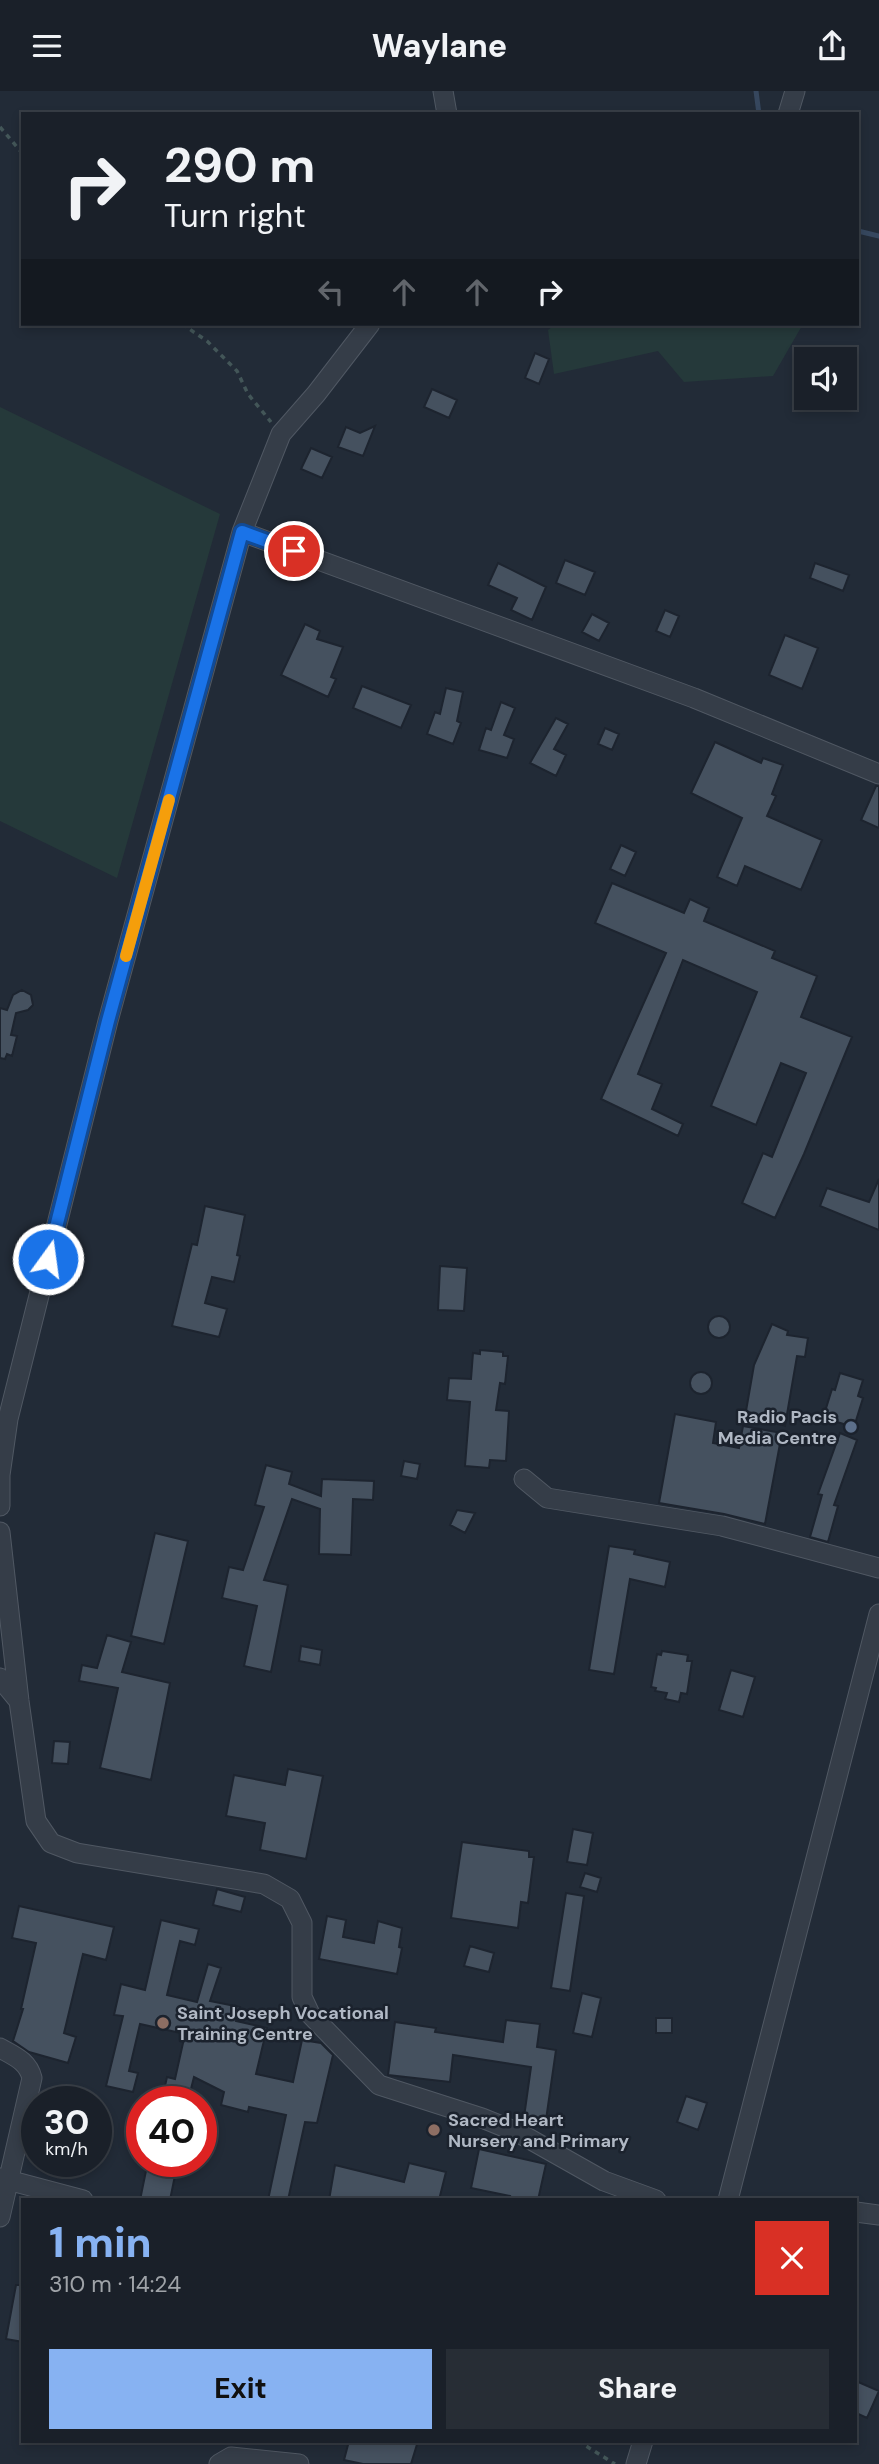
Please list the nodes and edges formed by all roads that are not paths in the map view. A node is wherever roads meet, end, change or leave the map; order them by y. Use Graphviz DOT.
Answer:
graph roads {
  1 [pos="443,91"];
  2 [pos="795,91"];
  3 [pos="447,112"];
  4 [pos="789,112"];
  5 [pos="368,326"];
  6 [pos="242,532"];
  7 [pos="879,774"];
  8 [pos="524,1479"];
  9 [pos="0,1506"];
  10 [pos="0,1532"];
  11 [pos="879,1568"];
  12 [pos="879,1614"];
  13 [pos="874,1654"];
  14 [pos="0,1678"];
  15 [pos="19,1701"];
  16 [pos="0,2048"];
  17 [pos="5,2179"];
  18 [pos="76,2198"];
  19 [pos="651,2198"];
  20 [pos="729,2198"];
  21 [pos="857,2212"];
  22 [pos="879,2215"];
  23 [pos="0,2217"];
  24 [pos="642,2443"];
  25 [pos="219,2464"];
  26 [pos="299,2464"];
  27 [pos="636,2464"];
  1 -- 3 [label="street"];
  2 -- 4 [label="street"];
  5 -- 6 [label="street"];
  6 -- 7 [label="street"];
  6 -- 9 [label="street"];
  8 -- 11 [label="street"];
  10 -- 15 [label="street"];
  12 -- 13 [label="street"];
  13 -- 20 [label="street"];
  14 -- 15 [label="street"];
  15 -- 19 [label="street"];
  16 -- 17 [label="street"];
  17 -- 18 [label="street"];
  17 -- 23 [label="street"];
  21 -- 22 [label="street"];
  24 -- 27 [label="street"];
  25 -- 26 [label="street"];
}
